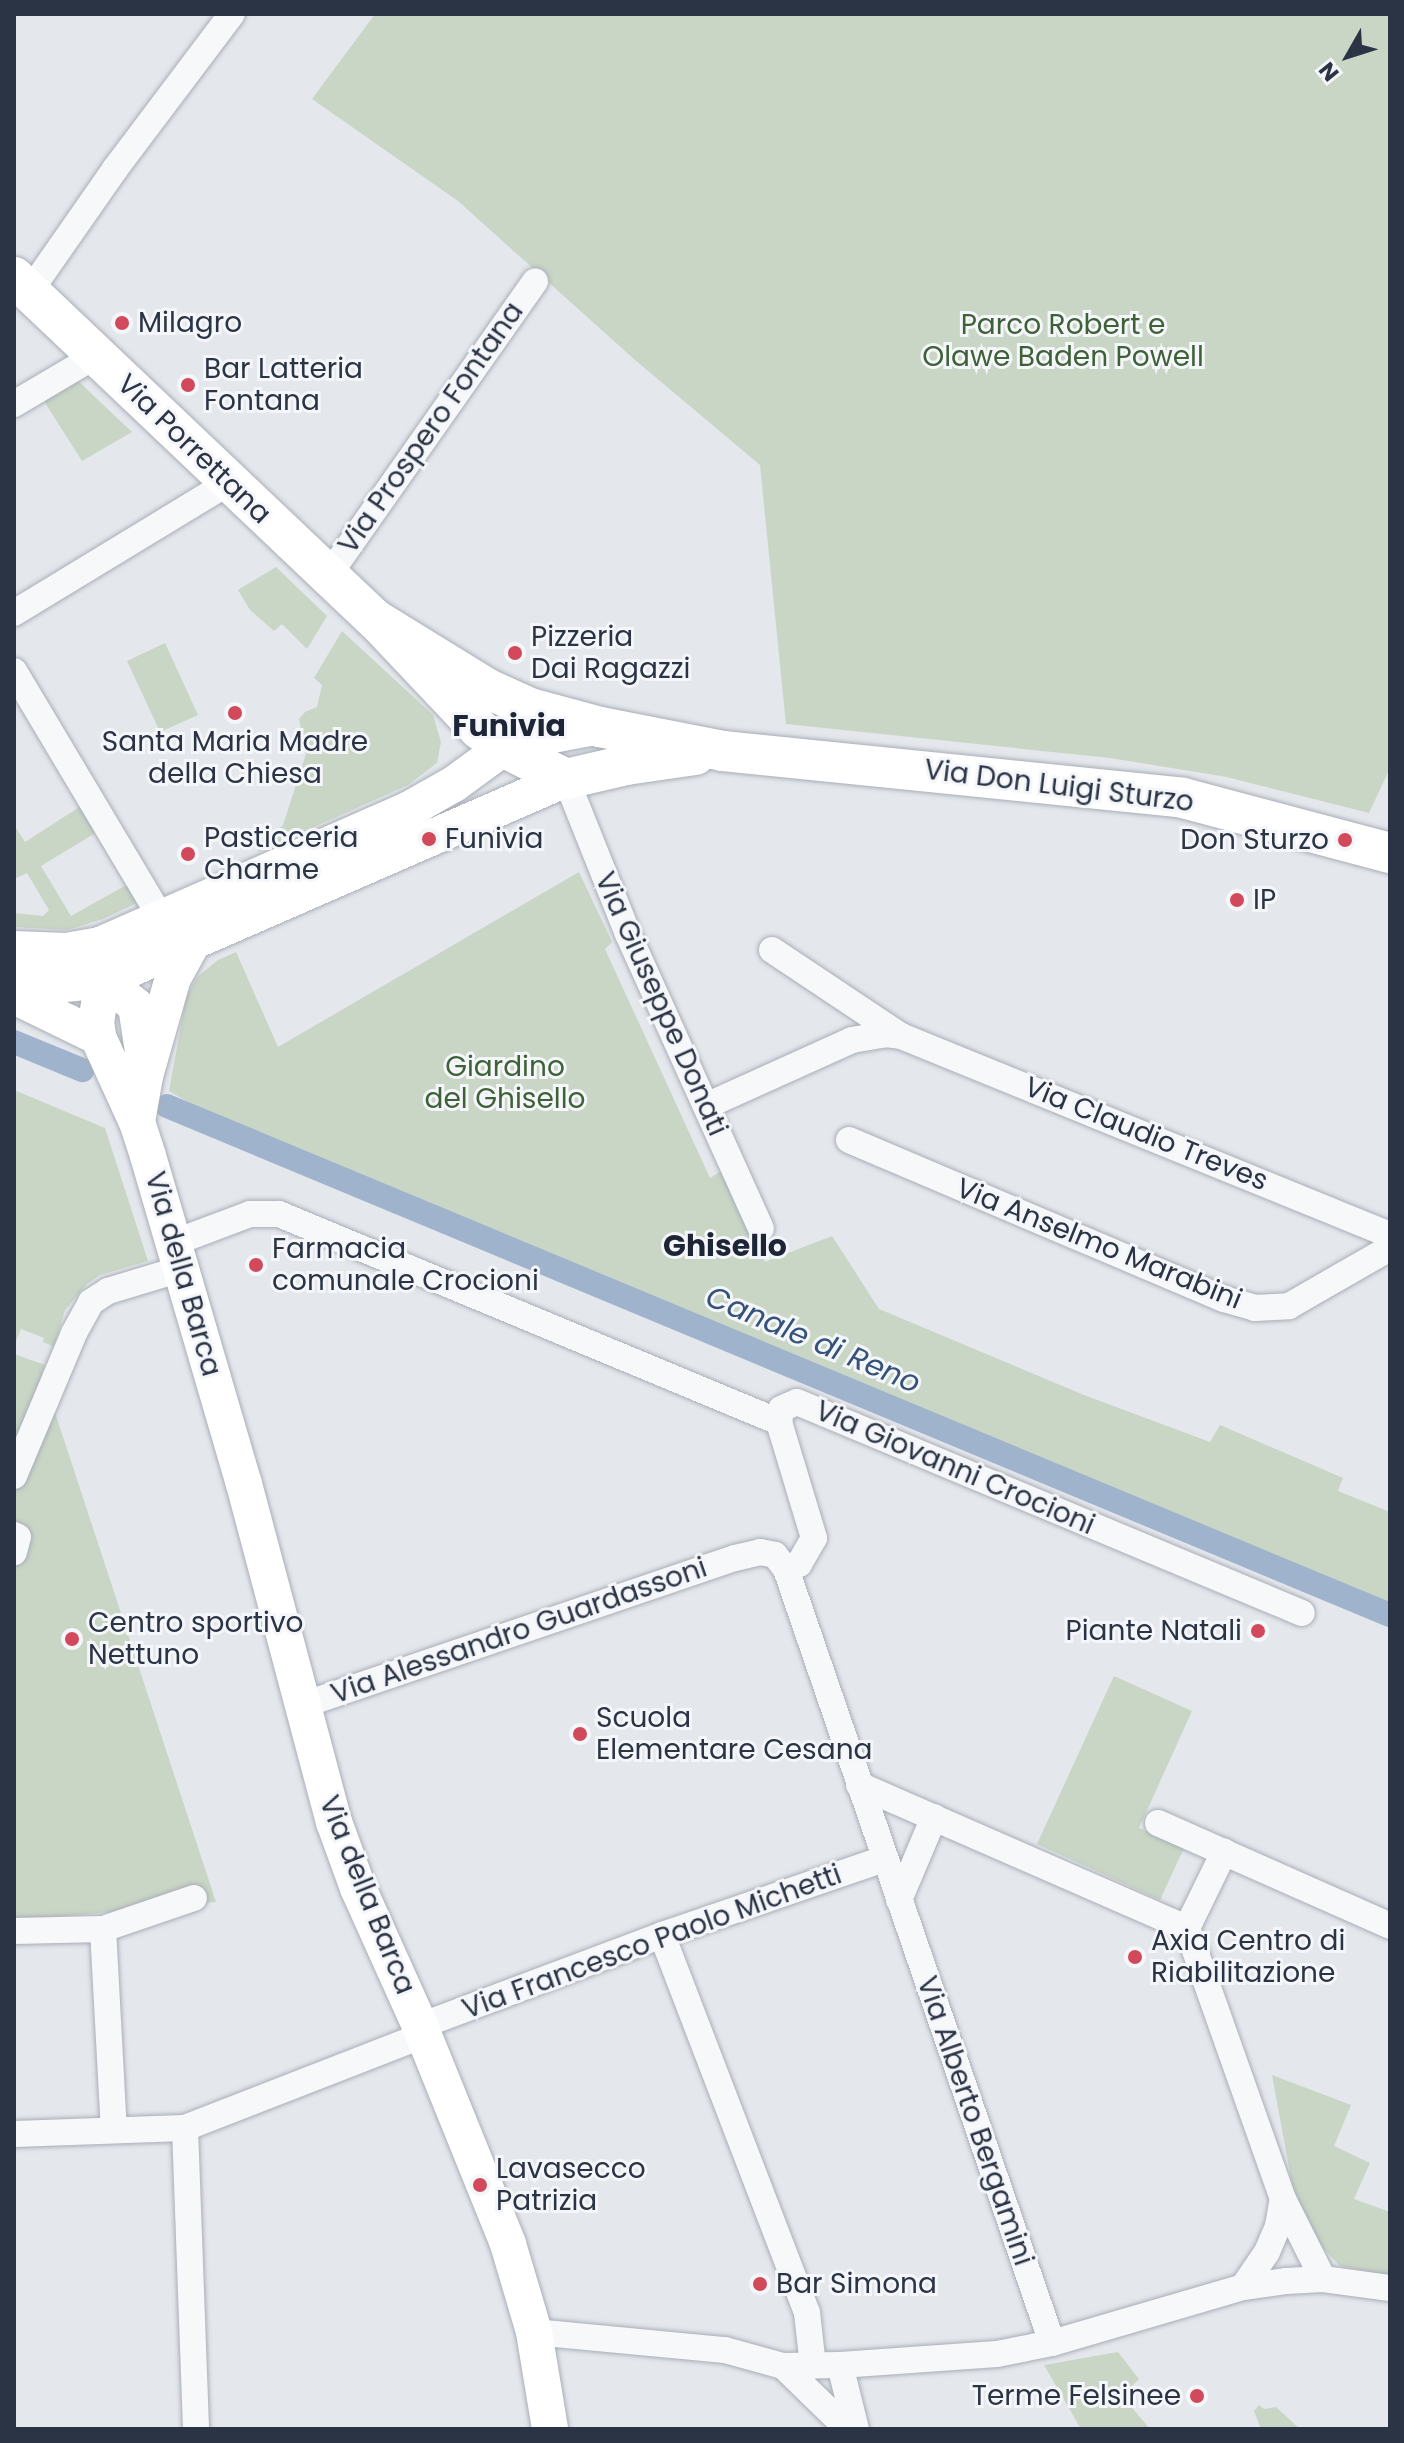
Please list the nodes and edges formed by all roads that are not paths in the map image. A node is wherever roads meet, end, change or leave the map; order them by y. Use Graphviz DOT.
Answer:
graph roads {
  1 [pos="232,14"];
  2 [pos="535,281"];
  3 [pos="22,284"];
  4 [pos="97,355"];
  5 [pos="14,404"];
  6 [pos="228,483"];
  7 [pos="328,576"];
  8 [pos="14,613"];
  9 [pos="376,620"];
  10 [pos="14,671"];
  11 [pos="600,727"];
  12 [pos="503,747"];
  13 [pos="723,751"];
  14 [pos="566,779"];
  15 [pos="1390,853"];
  16 [pos="162,919"];
  17 [pos="129,933"];
  18 [pos="192,944"];
  19 [pos="14,949"];
  20 [pos="772,950"];
  21 [pos="66,951"];
  22 [pos="105,980"];
  23 [pos="14,984"];
  24 [pos="14,996"];
  25 [pos="901,1036"];
  26 [pos="98,1037"];
  27 [pos="145,1076"];
  28 [pos="706,1106"];
  29 [pos="137,1122"];
  30 [pos="849,1140"];
  31 [pos="761,1228"];
  32 [pos="1390,1235"];
  33 [pos="1390,1248"];
  34 [pos="177,1256"];
  35 [pos="779,1422"];
  36 [pos="14,1476"];
  37 [pos="14,1535"];
  38 [pos="14,1552"];
  39 [pos="786,1569"];
  40 [pos="1302,1613"];
  41 [pos="303,1705"];
  42 [pos="859,1785"];
  43 [pos="934,1817"];
  44 [pos="1158,1823"];
  45 [pos="1224,1852"];
  46 [pos="884,1859"];
  47 [pos="194,1898"];
  48 [pos="899,1900"];
  49 [pos="1390,1926"];
  50 [pos="1187,1928"];
  51 [pos="103,1929"];
  52 [pos="14,1931"];
  53 [pos="662,1935"];
  54 [pos="422,2031"];
  55 [pos="185,2128"];
  56 [pos="114,2130"];
  57 [pos="14,2134"];
  58 [pos="1283,2199"];
  59 [pos="1323,2279"];
  60 [pos="1243,2287"];
  61 [pos="1390,2288"];
  62 [pos="534,2332"];
  63 [pos="1052,2343"];
  64 [pos="840,2365"];
  65 [pos="783,2366"];
  66 [pos="813,2366"];
  67 [pos="821,2416"];
  68 [pos="196,2429"];
  69 [pos="550,2429"];
  70 [pos="848,2429"];
  71 [pos="856,2429"];
  1 -- 3 [label="street"];
  2 -- 7 [label="street, Via Prospero Fontana"];
  3 -- 4 [label="main road, Via Porrettana"];
  4 -- 5 [label="street"];
  4 -- 6 [label="main road, Via Porrettana"];
  6 -- 7 [label="main road, Via Porrettana"];
  6 -- 8 [label="street"];
  7 -- 9 [label="main road, Via Porrettana"];
  9 -- 11 [label="main road, Via Porrettana"];
  9 -- 12 [label="main road, Via Porrettana"];
  10 -- 16 [label="street"];
  11 -- 12 [label="street"];
  11 -- 13 [label="main road, Via Don Luigi Sturzo"];
  12 -- 14 [label="main road, Via Porrettana"];
  12 -- 16 [label="street"];
  13 -- 14 [label="main road, Via Don Luigi Sturzo"];
  13 -- 15 [label="main road, Via Don Luigi Sturzo"];
  14 -- 18 [label="street"];
  14 -- 28 [label="street, Via Giuseppe Donati"];
  16 -- 17 [label="street"];
  17 -- 21 [label="street"];
  17 -- 22 [label="street, Via della Barca"];
  18 -- 22 [label="street"];
  18 -- 27 [label="street, Via della Barca"];
  19 -- 21 [label="street"];
  20 -- 25 [label="street, Via Claudio Treves"];
  21 -- 22 [label="street, Via della Barca"];
  22 -- 23 [label="street"];
  22 -- 26 [label="street, Via della Barca"];
  22 -- 27 [label="street, Via della Barca"];
  24 -- 26 [label="street"];
  25 -- 28 [label="street, Via Claudio Treves"];
  25 -- 32 [label="street, Via Claudio Treves"];
  26 -- 29 [label="street, Via della Barca"];
  27 -- 29 [label="street, Via della Barca"];
  28 -- 31 [label="street, Via Giuseppe Donati"];
  29 -- 34 [label="street, Via della Barca"];
  30 -- 33 [label="street, Via Anselmo Marabini"];
  34 -- 35 [label="street, Via Giovanni Crocioni"];
  34 -- 36 [label="street, Via Giovanni Crocioni"];
  34 -- 41 [label="street, Via della Barca"];
  35 -- 39 [label="street"];
  35 -- 40 [label="street, Via Giovanni Crocioni"];
  37 -- 38 [label="street"];
  39 -- 41 [label="street, Via Alessandro Guardassoni"];
  39 -- 42 [label="street, Via Alberto Bergamini"];
  41 -- 54 [label="street, Via della Barca"];
  42 -- 43 [label="street"];
  42 -- 46 [label="street, Via Alberto Bergamini"];
  43 -- 48 [label="street"];
  43 -- 50 [label="street"];
  44 -- 45 [label="street"];
  45 -- 49 [label="street"];
  45 -- 50 [label="street"];
  46 -- 48 [label="street, Via Alberto Bergamini"];
  46 -- 53 [label="street, Via Francesco Paolo Michetti"];
  47 -- 51 [label="street"];
  48 -- 63 [label="street, Via Alberto Bergamini"];
  50 -- 58 [label="street"];
  51 -- 52 [label="street"];
  51 -- 56 [label="street"];
  53 -- 54 [label="street, Via Francesco Paolo Michetti"];
  53 -- 66 [label="street"];
  54 -- 55 [label="street, Via Francesco Paolo Michetti"];
  54 -- 62 [label="street, Via della Barca"];
  55 -- 56 [label="street, Via Francesco Paolo Michetti"];
  55 -- 68 [label="street"];
  56 -- 57 [label="street, Via Francesco Paolo Michetti"];
  58 -- 59 [label="street"];
  58 -- 60 [label="street"];
  59 -- 60 [label="street"];
  59 -- 61 [label="street"];
  60 -- 63 [label="street"];
  62 -- 65 [label="street"];
  62 -- 69 [label="street, Via della Barca"];
  63 -- 64 [label="street"];
  64 -- 66 [label="street"];
  64 -- 71 [label="street"];
  65 -- 66 [label="street"];
  65 -- 67 [label="street"];
  67 -- 70 [label="street"];
}
